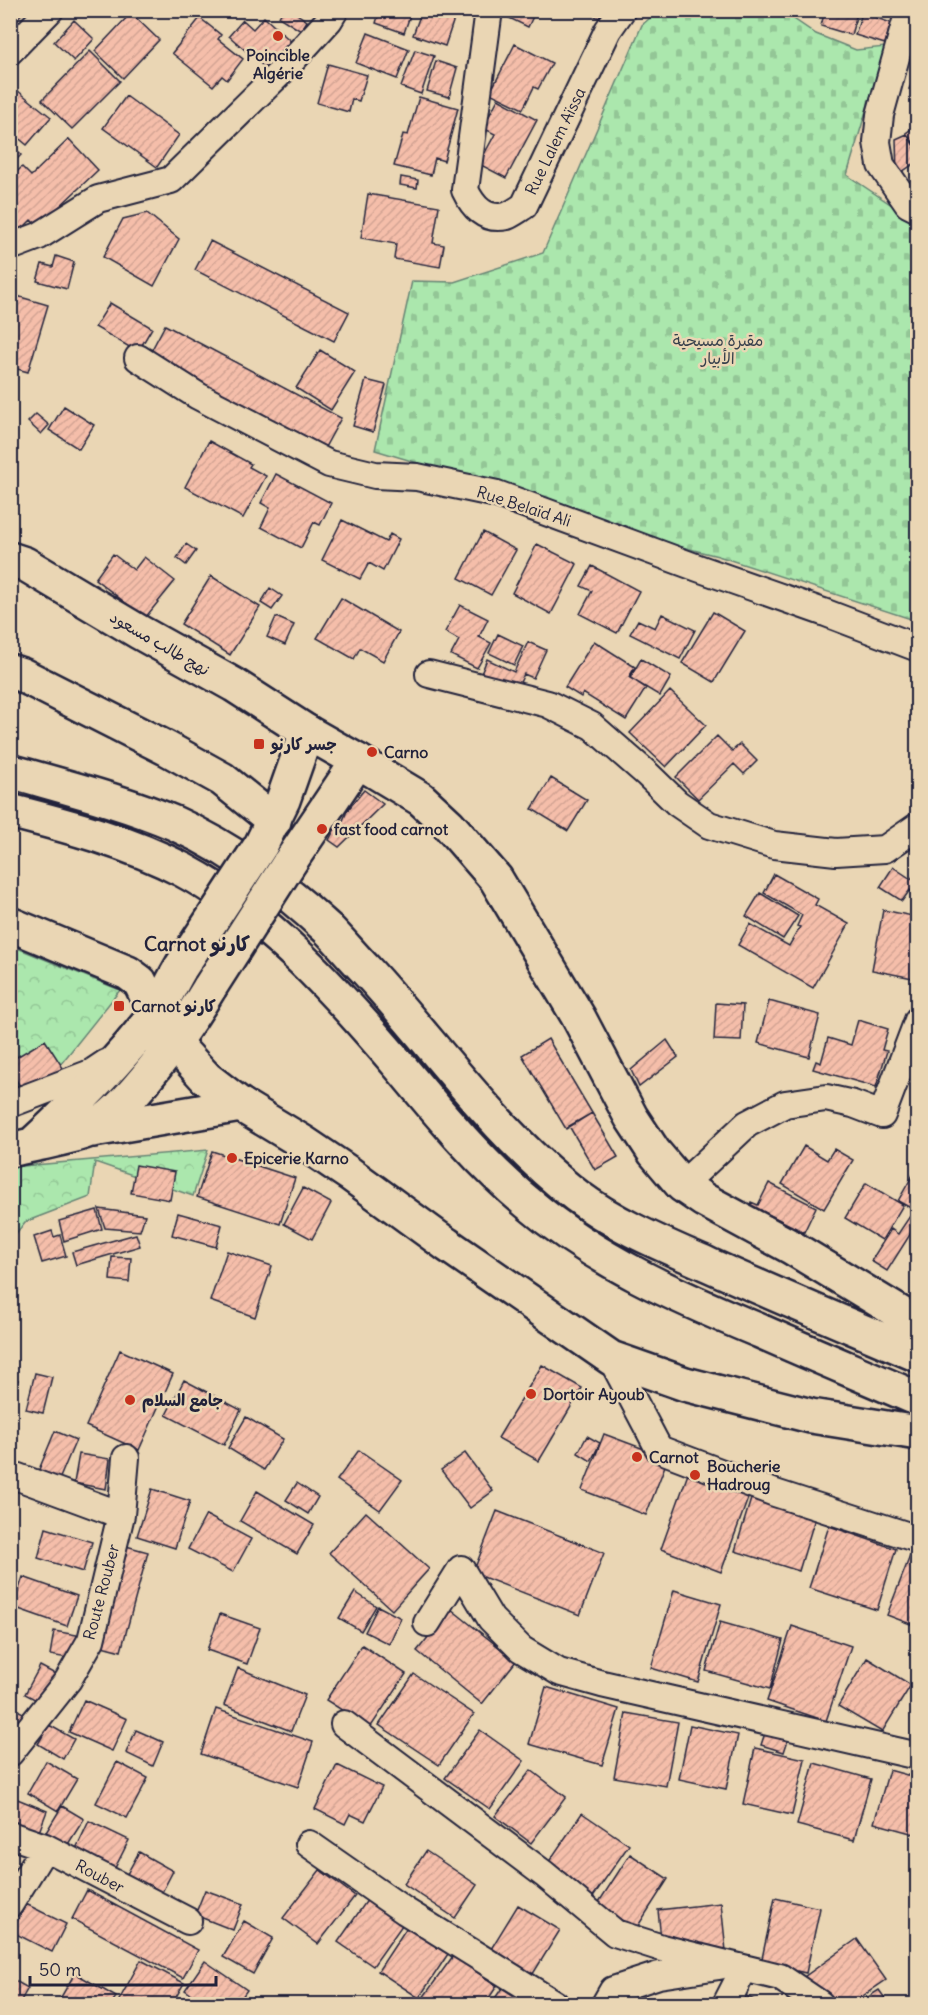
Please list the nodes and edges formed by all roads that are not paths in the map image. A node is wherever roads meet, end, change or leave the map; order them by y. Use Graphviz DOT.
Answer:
graph roads {
  1 [pos="50,10"];
  2 [pos="334,10"];
  3 [pos="489,10"];
  4 [pos="622,10"];
  5 [pos="909,10"];
  6 [pos="10,51"];
  7 [pos="918,209"];
  8 [pos="10,247"];
  9 [pos="138,358"];
  10 [pos="10,560"];
  11 [pos="918,648"];
  12 [pos="10,671"];
  13 [pos="429,674"];
  14 [pos="307,732"];
  15 [pos="358,761"];
  16 [pos="10,771"];
  17 [pos="10,811"];
  18 [pos="918,826"];
  19 [pos="267,834"];
  20 [pos="295,855"];
  21 [pos="10,924"];
  22 [pos="177,973"];
  23 [pos="206,994"];
  24 [pos="154,1014"];
  25 [pos="918,1020"];
  26 [pos="173,1042"];
  27 [pos="127,1049"];
  28 [pos="10,1104"];
  29 [pos="241,1105"];
  30 [pos="89,1131"];
  31 [pos="22,1147"];
  32 [pos="682,1185"];
  33 [pos="918,1324"];
  34 [pos="918,1354"];
  35 [pos="611,1358"];
  36 [pos="918,1399"];
  37 [pos="918,1433"];
  38 [pos="126,1458"];
  39 [pos="10,1474"];
  40 [pos="122,1515"];
  41 [pos="918,1539"];
  42 [pos="427,1623"];
  43 [pos="344,1724"];
  44 [pos="10,1753"];
  45 [pos="918,1756"];
  46 [pos="10,1835"];
  47 [pos="309,1844"];
  48 [pos="45,1847"];
  49 [pos="10,1904"];
  50 [pos="188,1921"];
  51 [pos="739,1967"];
  52 [pos="555,2004"];
  53 [pos="605,2004"];
  54 [pos="726,2004"];
  55 [pos="820,2004"];
  1 -- 6 [label="street"];
  2 -- 8 [label="street"];
  3 -- 4 [label="street, Rue Lalem Aïssa"];
  5 -- 7 [label="street"];
  9 -- 11 [label="street, Rue Belaïd Ali"];
  10 -- 14 [label="main road, نهج طالب مسعود"];
  12 -- 19 [label="main road"];
  13 -- 18 [label="street"];
  14 -- 15 [label="main road, نهج طالب مسعود"];
  14 -- 19 [label="main road"];
  15 -- 19 [label="main road"];
  15 -- 20 [label="main road"];
  15 -- 32 [label="main road, نهج طالب مسعود"];
  16 -- 34 [label="main road"];
  17 -- 36 [label="main road"];
  19 -- 20 [label="main road"];
  19 -- 22 [label="main road, bridge"];
  20 -- 23 [label="main road, bridge"];
  21 -- 24 [label="main road"];
  22 -- 23 [label="main road"];
  22 -- 24 [label="main road"];
  23 -- 26 [label="main road"];
  24 -- 26 [label="main road"];
  24 -- 27 [label="main road"];
  25 -- 32 [label="street"];
  26 -- 29 [label="main road"];
  26 -- 30 [label="main road"];
  27 -- 28 [label="street"];
  27 -- 31 [label="main road"];
  29 -- 30 [label="main road"];
  29 -- 35 [label="main road"];
  30 -- 31 [label="main road"];
  32 -- 33 [label="main road, نهج طالب مسعود"];
  35 -- 37 [label="main road"];
  35 -- 41 [label="street"];
  38 -- 40 [label="street, Route Rouber"];
  39 -- 40 [label="street"];
  40 -- 44 [label="street, Route Rouber"];
  42 -- 45 [label="street"];
  43 -- 51 [label="street"];
  46 -- 48 [label="street, Rouber"];
  47 -- 52 [label="street"];
  48 -- 49 [label="street"];
  48 -- 50 [label="street, Rouber"];
  51 -- 53 [label="street"];
  51 -- 54 [label="street"];
  51 -- 55 [label="street"];
}
